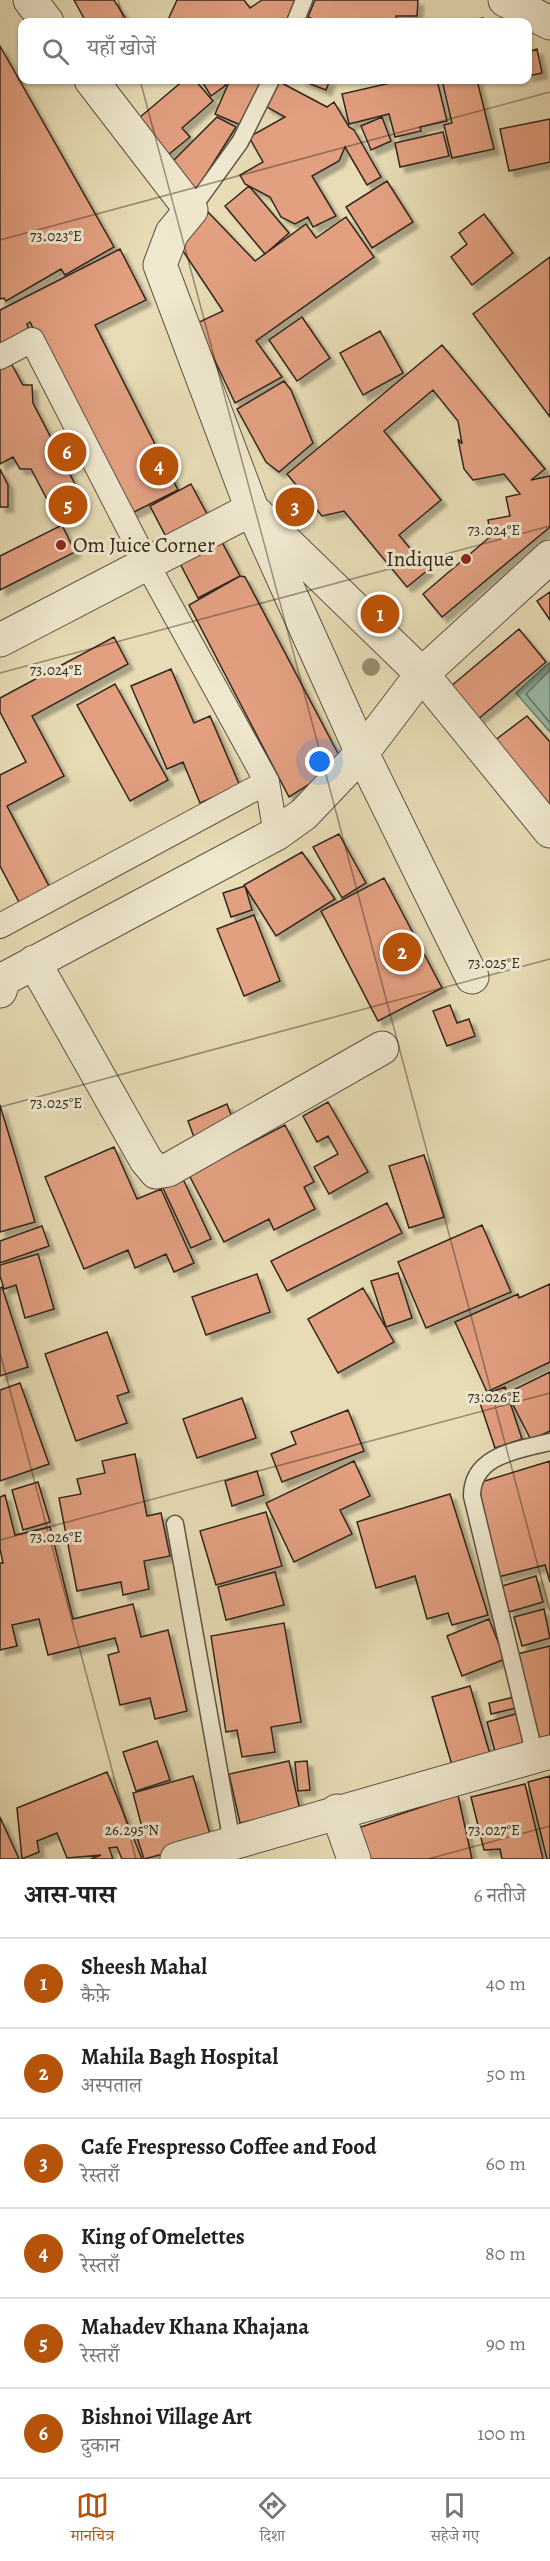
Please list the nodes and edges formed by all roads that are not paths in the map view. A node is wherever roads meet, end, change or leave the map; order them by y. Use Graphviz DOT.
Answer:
graph roads {
  1 [pos="30,0"];
  2 [pos="304,0"];
  3 [pos="505,0"];
  4 [pos="44,18"];
  5 [pos="297,18"];
  6 [pos="550,22"];
  7 [pos="94,84"];
  8 [pos="269,84"];
  9 [pos="191,210"];
  10 [pos="0,357"];
  11 [pos="252,508"];
  12 [pos="550,557"];
  13 [pos="147,564"];
  14 [pos="0,640"];
  15 [pos="422,674"];
  16 [pos="362,753"];
  17 [pos="267,782"];
  18 [pos="550,831"];
  19 [pos="276,834"];
  20 [pos="0,926"];
  21 [pos="34,962"];
  22 [pos="472,977"];
  23 [pos="1,980"];
  24 [pos="382,1048"];
  25 [pos="550,1442"];
  26 [pos="175,1524"];
  27 [pos="542,1754"];
  28 [pos="337,1812"];
  29 [pos="232,1843"];
  30 [pos="177,1859"];
  31 [pos="354,1859"];
  1 -- 4 [label="street"];
  2 -- 5 [label="lane"];
  3 -- 6 [label="street"];
  7 -- 9 [label="street"];
  8 -- 9 [label="lane"];
  9 -- 11 [label="street"];
  10 -- 13 [label="street"];
  11 -- 13 [label="street"];
  11 -- 15 [label="street"];
  11 -- 16 [label="street"];
  12 -- 15 [label="street"];
  13 -- 14 [label="street"];
  13 -- 17 [label="street"];
  15 -- 16 [label="street"];
  15 -- 18 [label="street"];
  16 -- 19 [label="street"];
  16 -- 22 [label="street"];
  17 -- 19 [label="street"];
  17 -- 20 [label="street"];
  19 -- 21 [label="street"];
  21 -- 23 [label="street"];
  21 -- 24 [label="street"];
  25 -- 27 [label="lane"];
  26 -- 29 [label="lane"];
  27 -- 28 [label="street"];
  28 -- 29 [label="street"];
  28 -- 31 [label="street"];
  29 -- 30 [label="street"];
}
